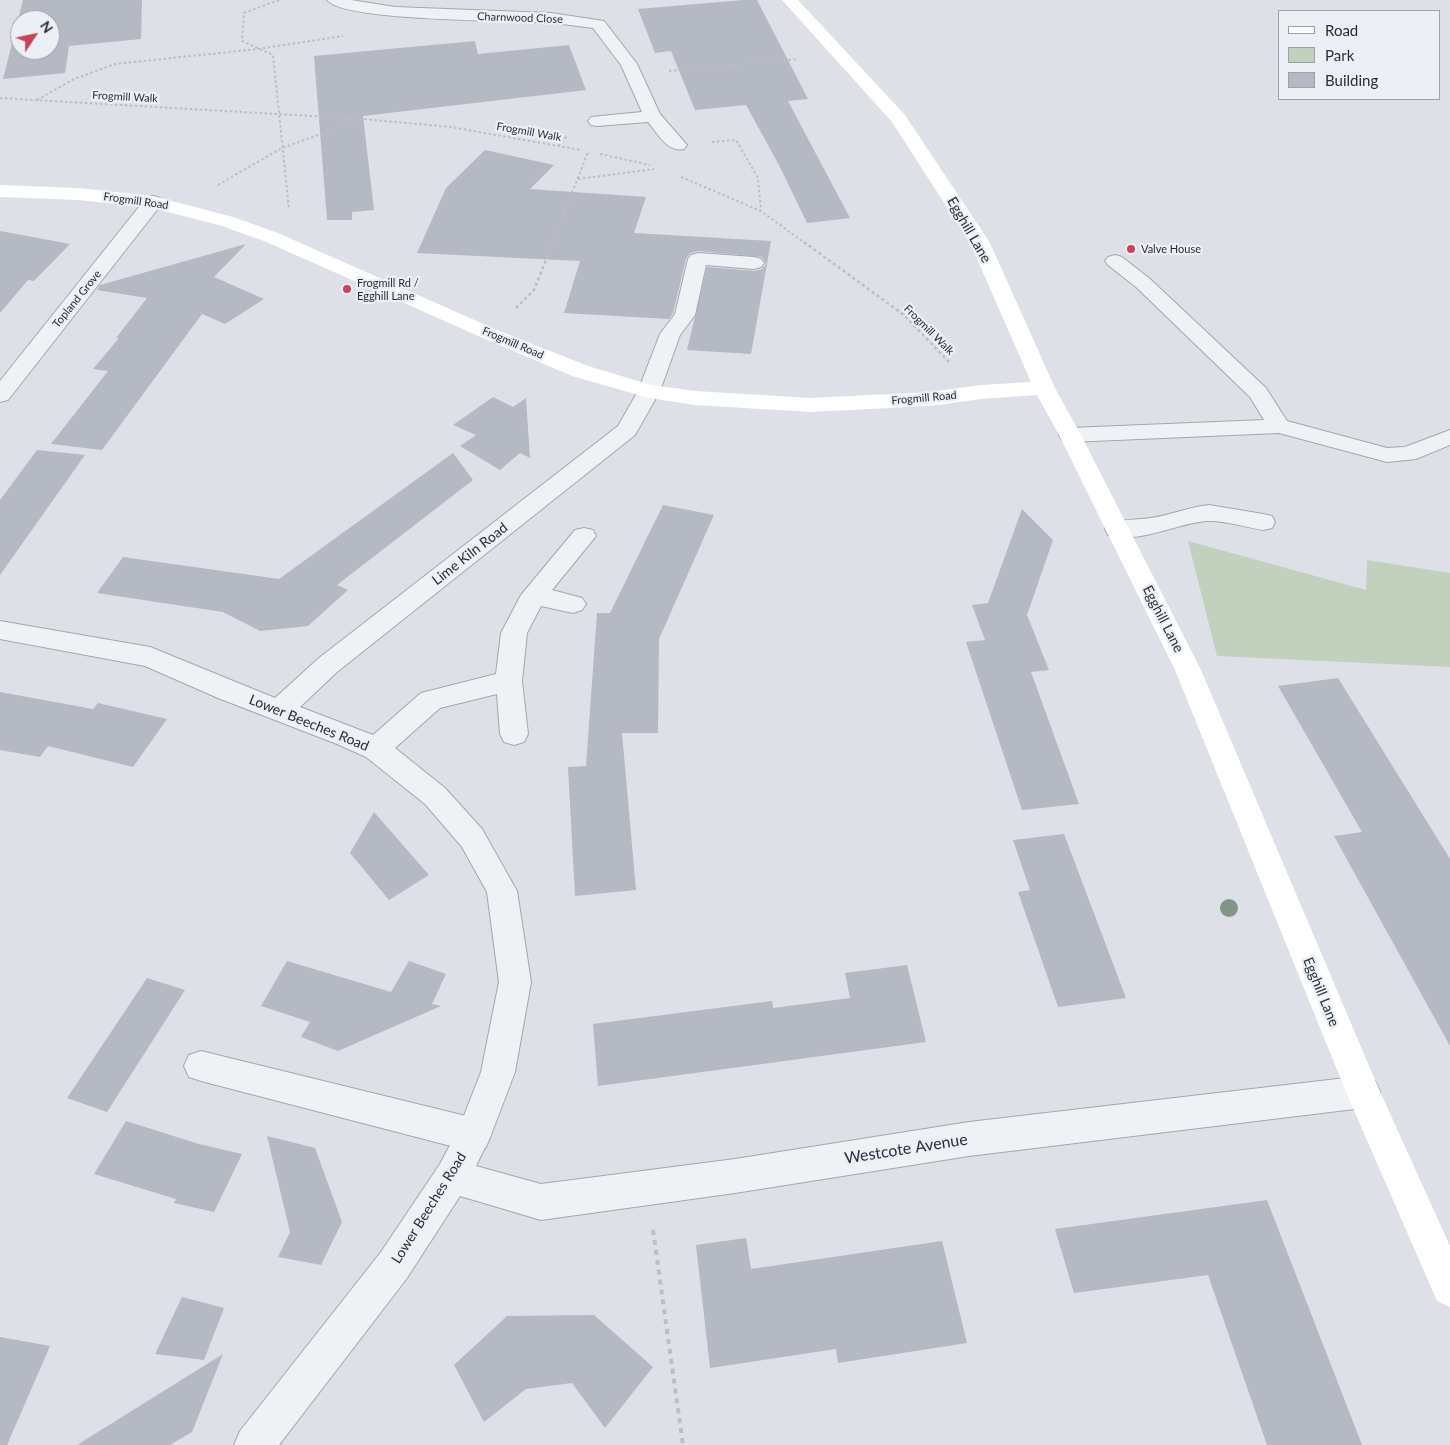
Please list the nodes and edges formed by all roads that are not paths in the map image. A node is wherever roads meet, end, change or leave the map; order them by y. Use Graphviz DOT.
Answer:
graph roads {
  1 [pos="335,0"];
  2 [pos="790,0"];
  3 [pos="652,116"];
  4 [pos="598,122"];
  5 [pos="678,145"];
  6 [pos="0,191"];
  7 [pos="153,202"];
  8 [pos="1115,261"];
  9 [pos="754,263"];
  10 [pos="1044,388"];
  11 [pos="649,391"];
  12 [pos="0,395"];
  13 [pos="1279,426"];
  14 [pos="1070,435"];
  15 [pos="1450,437"];
  16 [pos="1263,522"];
  17 [pos="1117,530"];
  18 [pos="584,536"];
  19 [pos="534,594"];
  20 [pos="573,604"];
  21 [pos="0,630"];
  22 [pos="510,680"];
  23 [pos="280,710"];
  24 [pos="514,734"];
  25 [pos="376,750"];
  26 [pos="200,1066"];
  27 [pos="1362,1092"];
  28 [pos="474,1135"];
  29 [pos="452,1176"];
  30 [pos="1450,1288"];
  31 [pos="254,1445"];
  1 -- 3 [label="street, Charnwood Close"];
  2 -- 10 [label="street, Egghill Lane"];
  3 -- 4 [label="street"];
  3 -- 5 [label="street, Charnwood Close"];
  6 -- 7 [label="street, Frogmill Road"];
  7 -- 11 [label="street, Frogmill Road"];
  7 -- 12 [label="street, Topland Grove"];
  8 -- 13 [label="street"];
  9 -- 11 [label="street, Lime Kiln Road"];
  10 -- 11 [label="street, Frogmill Road"];
  10 -- 14 [label="street, Egghill Lane"];
  11 -- 23 [label="street, Lime Kiln Road"];
  13 -- 14 [label="street"];
  13 -- 15 [label="street"];
  14 -- 17 [label="street, Egghill Lane"];
  16 -- 17 [label="street"];
  17 -- 27 [label="street, Egghill Lane"];
  18 -- 19 [label="street"];
  19 -- 20 [label="street"];
  19 -- 22 [label="street"];
  21 -- 23 [label="street, Lower Beeches Road"];
  22 -- 24 [label="street"];
  22 -- 25 [label="street"];
  23 -- 25 [label="street, Lower Beeches Road"];
  25 -- 28 [label="street, Lower Beeches Road"];
  26 -- 28 [label="street"];
  27 -- 29 [label="street, Westcote Avenue"];
  27 -- 30 [label="street, Egghill Lane"];
  28 -- 29 [label="street, Lower Beeches Road"];
  29 -- 31 [label="street, Lower Beeches Road"];
}
